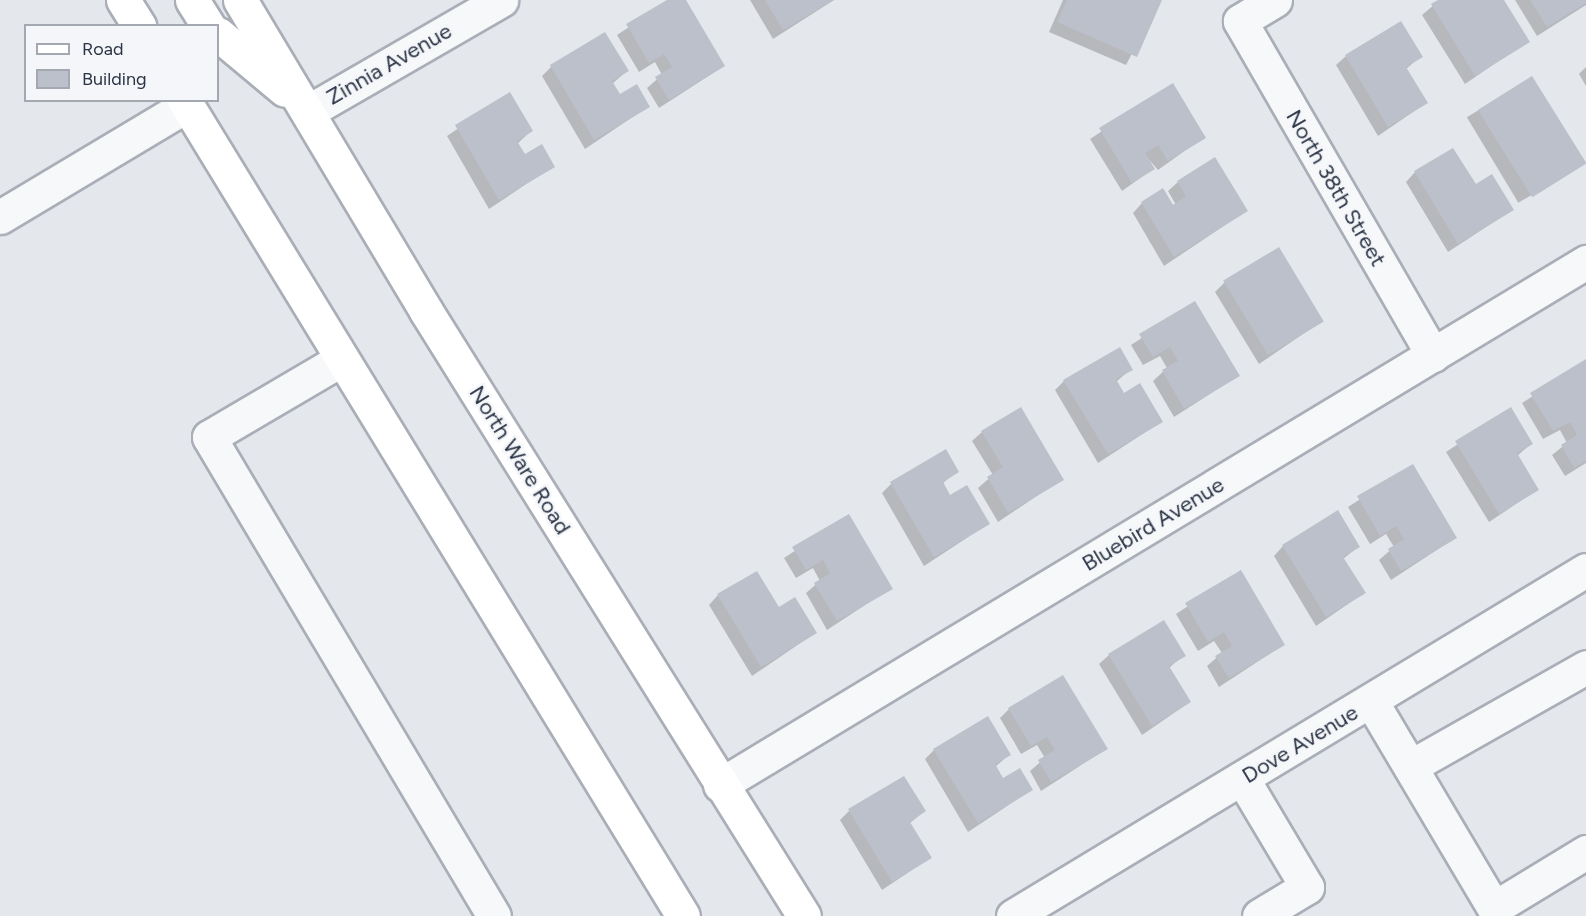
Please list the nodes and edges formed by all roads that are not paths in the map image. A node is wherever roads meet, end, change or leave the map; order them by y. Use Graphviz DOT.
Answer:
graph roads {
  1 [pos="123,0"];
  2 [pos="192,0"];
  3 [pos="240,0"];
  4 [pos="501,0"];
  5 [pos="1275,0"];
  6 [pos="138,24"];
  7 [pos="207,24"];
  8 [pos="219,34"];
  9 [pos="186,103"];
  10 [pos="309,111"];
  11 [pos="0,217"];
  12 [pos="1586,262"];
  13 [pos="1433,355"];
  14 [pos="342,359"];
  15 [pos="1586,570"];
  16 [pos="1586,667"];
  17 [pos="1371,701"];
  18 [pos="1413,765"];
  19 [pos="1242,778"];
  20 [pos="720,785"];
  21 [pos="1586,852"];
  22 [pos="494,916"];
  23 [pos="683,916"];
  24 [pos="804,916"];
  25 [pos="1013,916"];
  26 [pos="1259,916"];
  1 -- 6 [label="main road"];
  2 -- 7 [label="main road"];
  3 -- 10 [label="main road, North Ware Road"];
  4 -- 10 [label="street, Zinnia Avenue"];
  5 -- 13 [label="street, North 38th Street"];
  8 -- 10 [label="main road"];
  9 -- 11 [label="street"];
  9 -- 14 [label="main road"];
  10 -- 20 [label="main road, North Ware Road"];
  12 -- 13 [label="street, Bluebird Avenue"];
  13 -- 20 [label="street, Bluebird Avenue"];
  14 -- 22 [label="street"];
  14 -- 23 [label="main road"];
  15 -- 17 [label="street, Dove Avenue"];
  16 -- 18 [label="street"];
  17 -- 18 [label="street"];
  17 -- 19 [label="street, Dove Avenue"];
  18 -- 21 [label="street"];
  19 -- 25 [label="street, Dove Avenue"];
  19 -- 26 [label="street"];
  20 -- 24 [label="main road, North Ware Road"];
}
